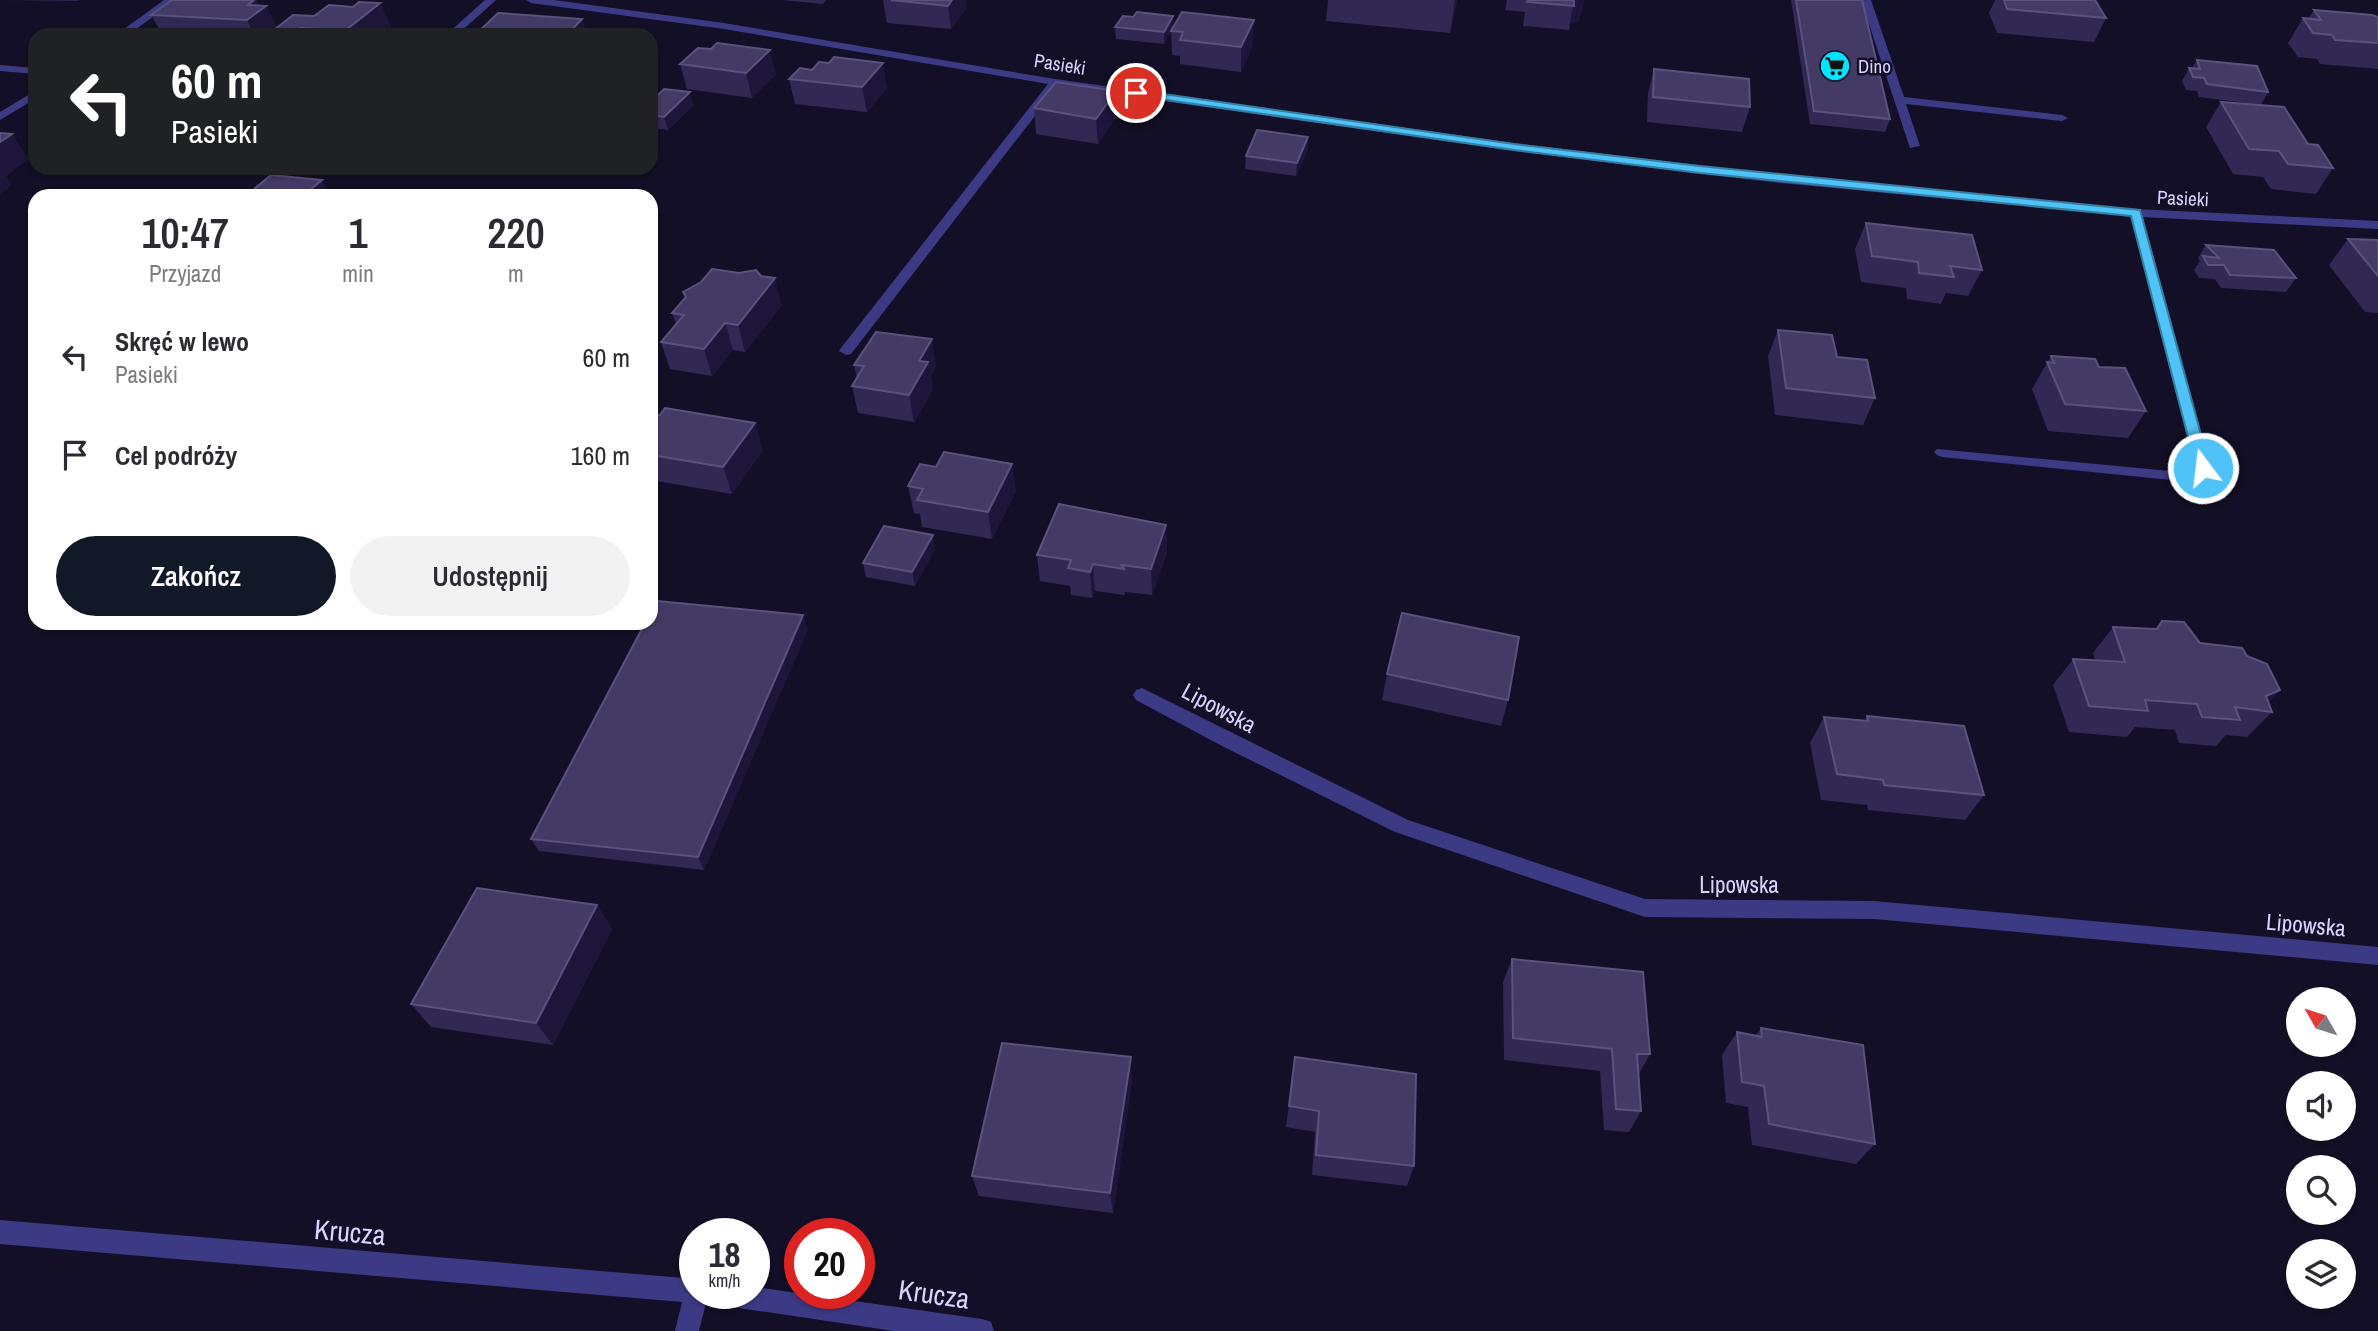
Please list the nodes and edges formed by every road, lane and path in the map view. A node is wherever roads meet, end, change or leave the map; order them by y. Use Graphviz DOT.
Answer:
graph roads {
  1 [pos="171,0"];
  2 [pos="491,0"];
  3 [pos="531,0"];
  4 [pos="1866,0"];
  5 [pos="131,28"];
  6 [pos="459,28"];
  7 [pos="0,68"];
  8 [pos="28,70"];
  9 [pos="1055,82"];
  10 [pos="28,99"];
  11 [pos="1899,100"];
  12 [pos="0,117"];
  13 [pos="2062,118"];
  14 [pos="1914,146"];
  15 [pos="2136,213"];
  16 [pos="2378,225"];
  17 [pos="846,351"];
  18 [pos="1942,452"];
  19 [pos="1142,695"];
  20 [pos="2378,956"];
  21 [pos="0,1232"];
  22 [pos="679,1291"];
  23 [pos="770,1301"];
  24 [pos="692,1309"];
  25 [pos="687,1331"];
  26 [pos="982,1331"];
  1 -- 5 [label="street"];
  2 -- 6 [label="street"];
  3 -- 9 [label="street, Pasieki"];
  4 -- 11 [label="street"];
  7 -- 8 [label="street"];
  9 -- 15 [label="street, Pasieki"];
  9 -- 17 [label="street"];
  10 -- 12 [label="street"];
  11 -- 13 [label="street"];
  11 -- 14 [label="street"];
  15 -- 16 [label="street, Pasieki"];
  15 -- 18 [label="street"];
  19 -- 20 [label="street, Lipowska"];
  21 -- 22 [label="street, Krucza"];
  23 -- 26 [label="street, Krucza"];
  24 -- 25 [label="street"];
}
